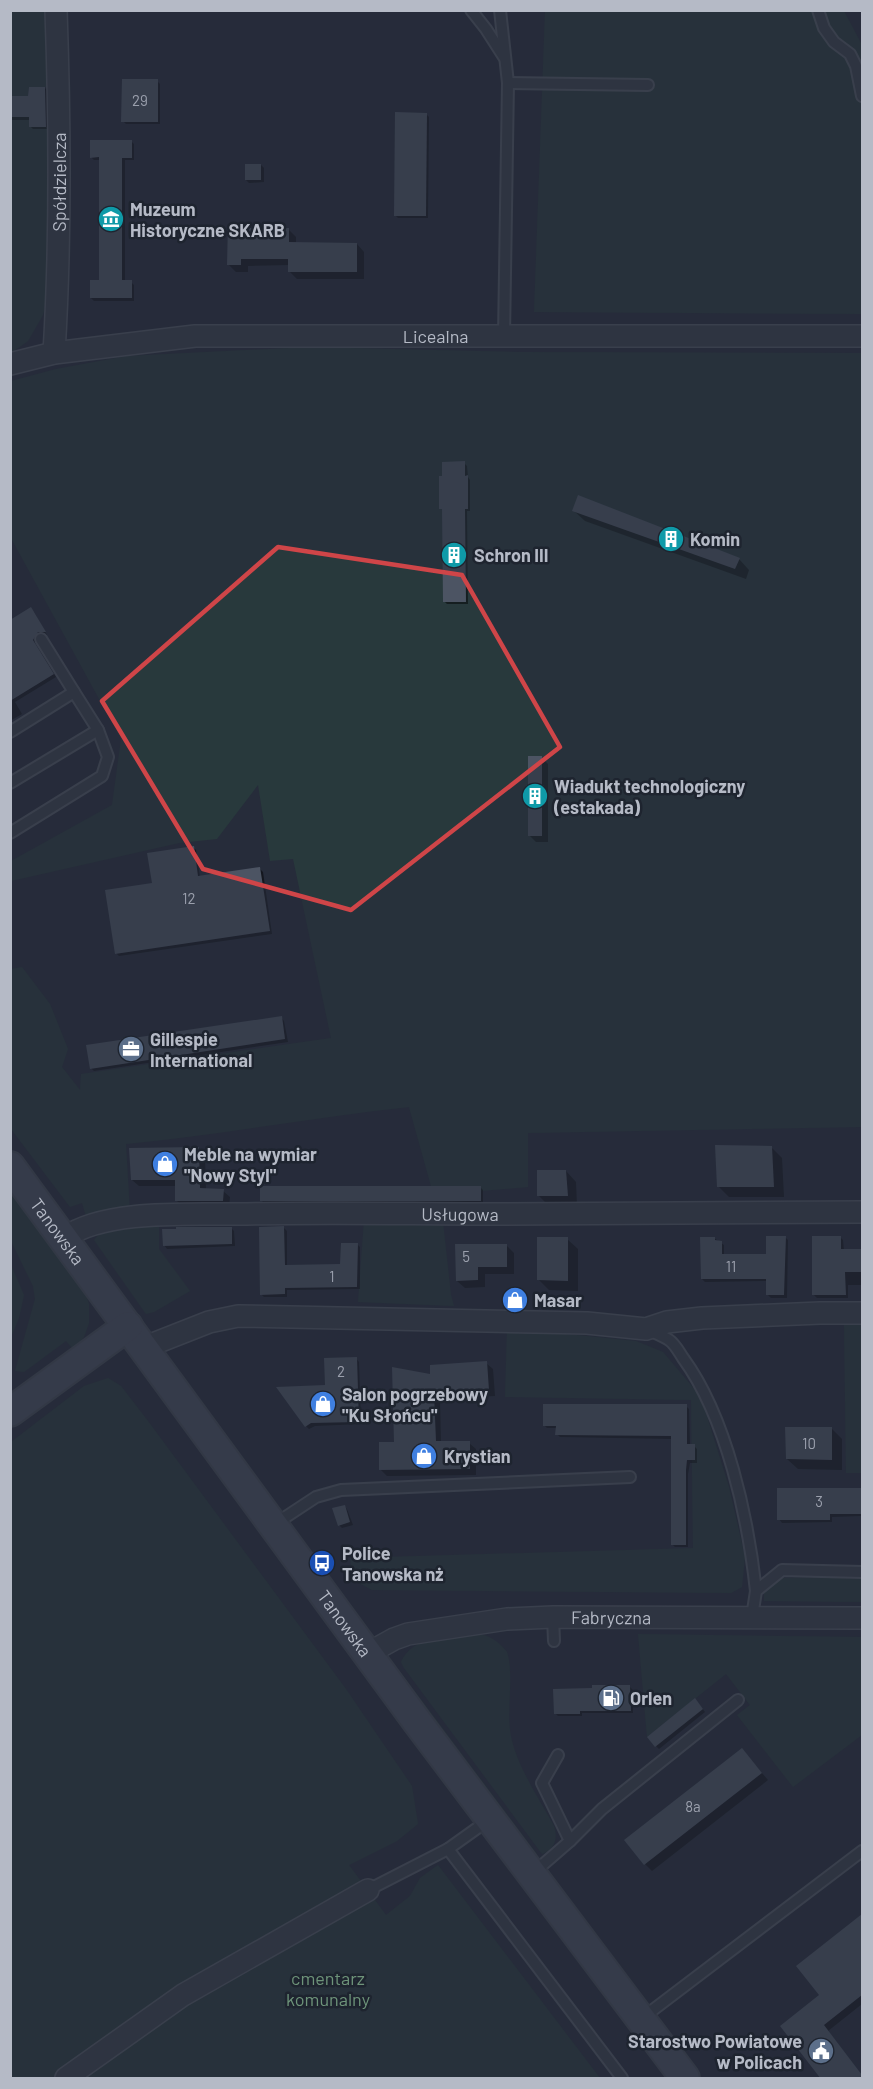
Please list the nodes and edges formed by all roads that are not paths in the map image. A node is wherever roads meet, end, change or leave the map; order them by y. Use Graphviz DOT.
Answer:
graph roads {
  1 [pos="57,10"];
  2 [pos="471,10"];
  3 [pos="500,10"];
  4 [pos="818,10"];
  5 [pos="505,60"];
  6 [pos="508,83"];
  7 [pos="648,85"];
  8 [pos="862,96"];
  9 [pos="504,336"];
  10 [pos="862,336"];
  11 [pos="54,353"];
  12 [pos="10,364"];
  13 [pos="41,639"];
  14 [pos="74,692"];
  15 [pos="98,730"];
  16 [pos="10,732"];
  17 [pos="10,783"];
  18 [pos="10,833"];
  19 [pos="10,1166"];
  20 [pos="862,1212"];
  21 [pos="64,1238"];
  22 [pos="862,1313"];
  23 [pos="128,1326"];
  24 [pos="646,1329"];
  25 [pos="146,1350"];
  26 [pos="10,1412"];
  27 [pos="630,1477"];
  28 [pos="273,1526"];
  29 [pos="862,1572"];
  30 [pos="756,1591"];
  31 [pos="553,1617"];
  32 [pos="752,1617"];
  33 [pos="862,1618"];
  34 [pos="554,1641"];
  35 [pos="367,1654"];
  36 [pos="738,1700"];
  37 [pos="558,1755"];
  38 [pos="490,1818"];
  39 [pos="570,1841"];
  40 [pos="448,1849"];
  41 [pos="862,1851"];
  42 [pos="531,1874"];
  43 [pos="368,1890"];
  44 [pos="640,2019"];
  45 [pos="66,2079"];
  46 [pos="622,2079"];
  47 [pos="685,2079"];
  1 -- 11 [label="street, Spółdzielcza"];
  2 -- 5 [label="lane"];
  3 -- 5 [label="lane"];
  4 -- 8 [label="lane"];
  5 -- 6 [label="lane"];
  6 -- 7 [label="lane"];
  6 -- 9 [label="lane"];
  9 -- 10 [label="street, Licealna"];
  9 -- 11 [label="street, Licealna"];
  11 -- 12 [label="street, Licealna"];
  13 -- 14 [label="lane"];
  14 -- 15 [label="lane"];
  14 -- 16 [label="lane"];
  15 -- 17 [label="lane"];
  15 -- 18 [label="lane"];
  19 -- 21 [label="main road, Tanowska"];
  20 -- 21 [label="street, Usługowa"];
  21 -- 23 [label="main road, Tanowska"];
  22 -- 24 [label="street"];
  23 -- 25 [label="main road, Tanowska"];
  23 -- 26 [label="main road"];
  24 -- 25 [label="street"];
  24 -- 30 [label="lane"];
  25 -- 28 [label="main road, Tanowska"];
  27 -- 28 [label="lane"];
  28 -- 35 [label="main road, Tanowska"];
  29 -- 30 [label="lane"];
  30 -- 32 [label="lane"];
  31 -- 32 [label="street, Fabryczna"];
  31 -- 34 [label="lane"];
  31 -- 35 [label="street, Fabryczna"];
  32 -- 33 [label="street, Fabryczna"];
  35 -- 38 [label="main road, Tanowska"];
  36 -- 39 [label="lane"];
  37 -- 39 [label="lane"];
  38 -- 40 [label="lane"];
  38 -- 42 [label="main road, Tanowska"];
  39 -- 42 [label="lane"];
  40 -- 43 [label="lane"];
  40 -- 46 [label="lane"];
  41 -- 44 [label="lane"];
  42 -- 44 [label="main road, Tanowska"];
  43 -- 45 [label="street"];
  44 -- 47 [label="main road, Tanowska"];
}
